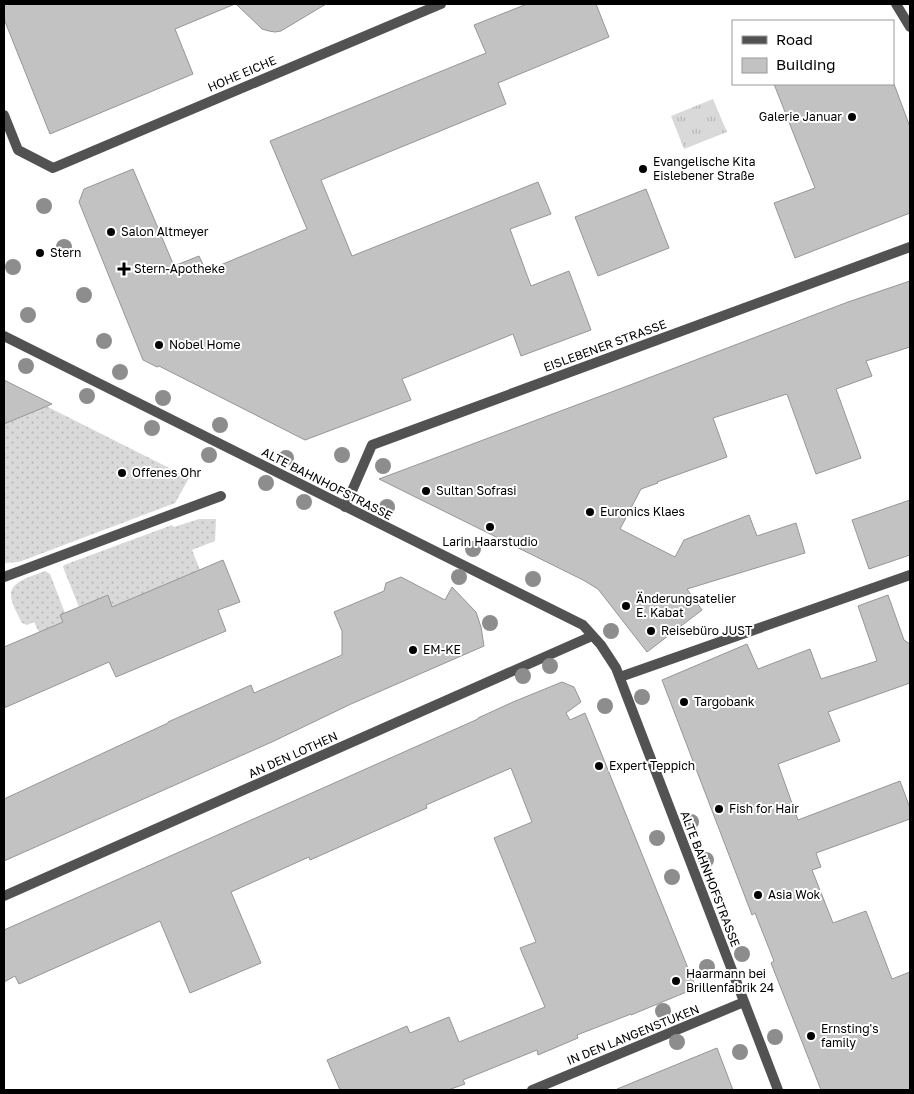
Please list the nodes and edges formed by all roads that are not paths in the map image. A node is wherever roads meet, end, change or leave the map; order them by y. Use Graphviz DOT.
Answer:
graph roads {
  1 [pos="441,4"];
  2 [pos="896,4"];
  3 [pos="910,27"];
  4 [pos="4,115"];
  5 [pos="910,247"];
  6 [pos="4,336"];
  7 [pos="221,496"];
  8 [pos="345,507"];
  9 [pos="910,576"];
  10 [pos="4,577"];
  11 [pos="592,636"];
  12 [pos="620,677"];
  13 [pos="4,896"];
  14 [pos="744,1002"];
  15 [pos="532,1090"];
  16 [pos="778,1090"];
  1 -- 4 [label="street, HOHE EICHE"];
  2 -- 3 [label="street"];
  5 -- 8 [label="street, EISLEBENER STRASSE"];
  6 -- 8 [label="street, ALTE BAHNHOFSTRASSE"];
  7 -- 10 [label="street"];
  8 -- 11 [label="street, ALTE BAHNHOFSTRASSE"];
  9 -- 12 [label="street"];
  11 -- 12 [label="street, ALTE BAHNHOFSTRASSE"];
  11 -- 13 [label="street, AN DEN LOTHEN"];
  12 -- 14 [label="street, ALTE BAHNHOFSTRASSE"];
  14 -- 15 [label="street, IN DEN LANGENSTUKEN"];
  14 -- 16 [label="street, ALTE BAHNHOFSTRASSE"];
}
